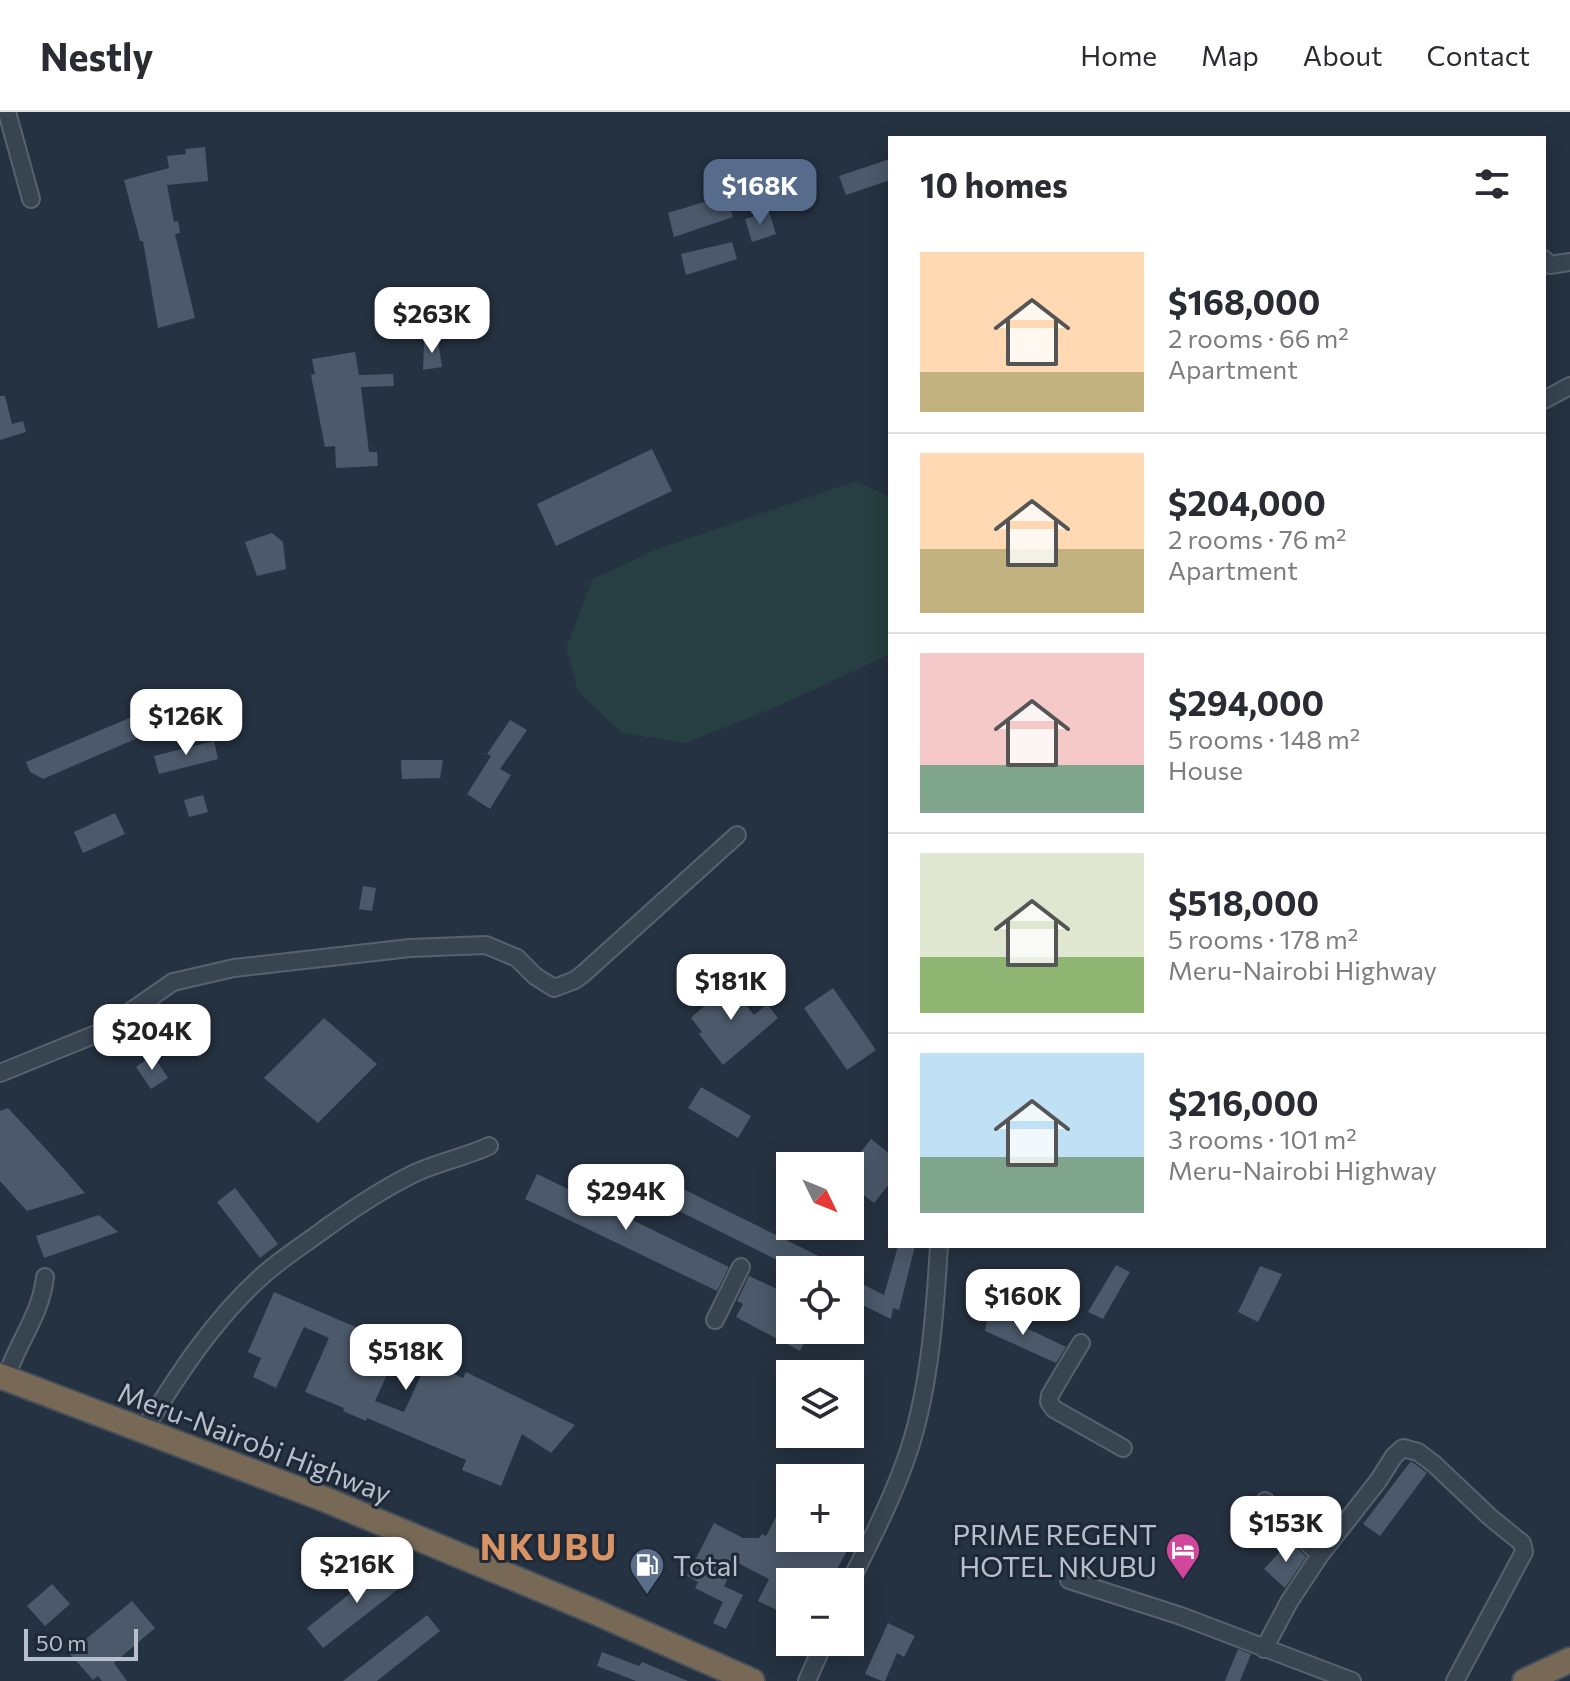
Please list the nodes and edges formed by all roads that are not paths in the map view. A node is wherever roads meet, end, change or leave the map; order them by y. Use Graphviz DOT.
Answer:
graph roads {
  1 [pos="7,112"];
  2 [pos="31,199"];
  3 [pos="1546,261"];
  4 [pos="1570,262"];
  5 [pos="1570,386"];
  6 [pos="1546,399"];
  7 [pos="737,835"];
  8 [pos="0,1073"];
  9 [pos="489,1146"];
  10 [pos="939,1248"];
  11 [pos="741,1267"];
  12 [pos="45,1277"];
  13 [pos="715,1320"];
  14 [pos="1081,1343"];
  15 [pos="3,1377"];
  16 [pos="143,1431"];
  17 [pos="1123,1448"];
  18 [pos="1265,1501"];
  19 [pos="1320,1555"];
  20 [pos="857,1568"];
  21 [pos="1069,1580"];
  22 [pos="1264,1649"];
  23 [pos="818,1656"];
  24 [pos="1570,1660"];
  25 [pos="752,1681"];
  26 [pos="807,1681"];
  27 [pos="1352,1681"];
  28 [pos="1455,1681"];
  29 [pos="1525,1681"];
  1 -- 2 [label="street"];
  3 -- 4 [label="street"];
  5 -- 6 [label="street"];
  7 -- 8 [label="street"];
  9 -- 16 [label="street"];
  10 -- 20 [label="street"];
  11 -- 13 [label="street"];
  12 -- 15 [label="street"];
  14 -- 17 [label="street"];
  15 -- 16 [label="highway, Meru-Nairobi Highway"];
  16 -- 25 [label="highway, Meru-Nairobi Highway"];
  18 -- 19 [label="street"];
  19 -- 22 [label="street"];
  19 -- 28 [label="street"];
  21 -- 22 [label="street"];
  22 -- 27 [label="street"];
  23 -- 26 [label="street"];
  24 -- 29 [label="highway"];
}
